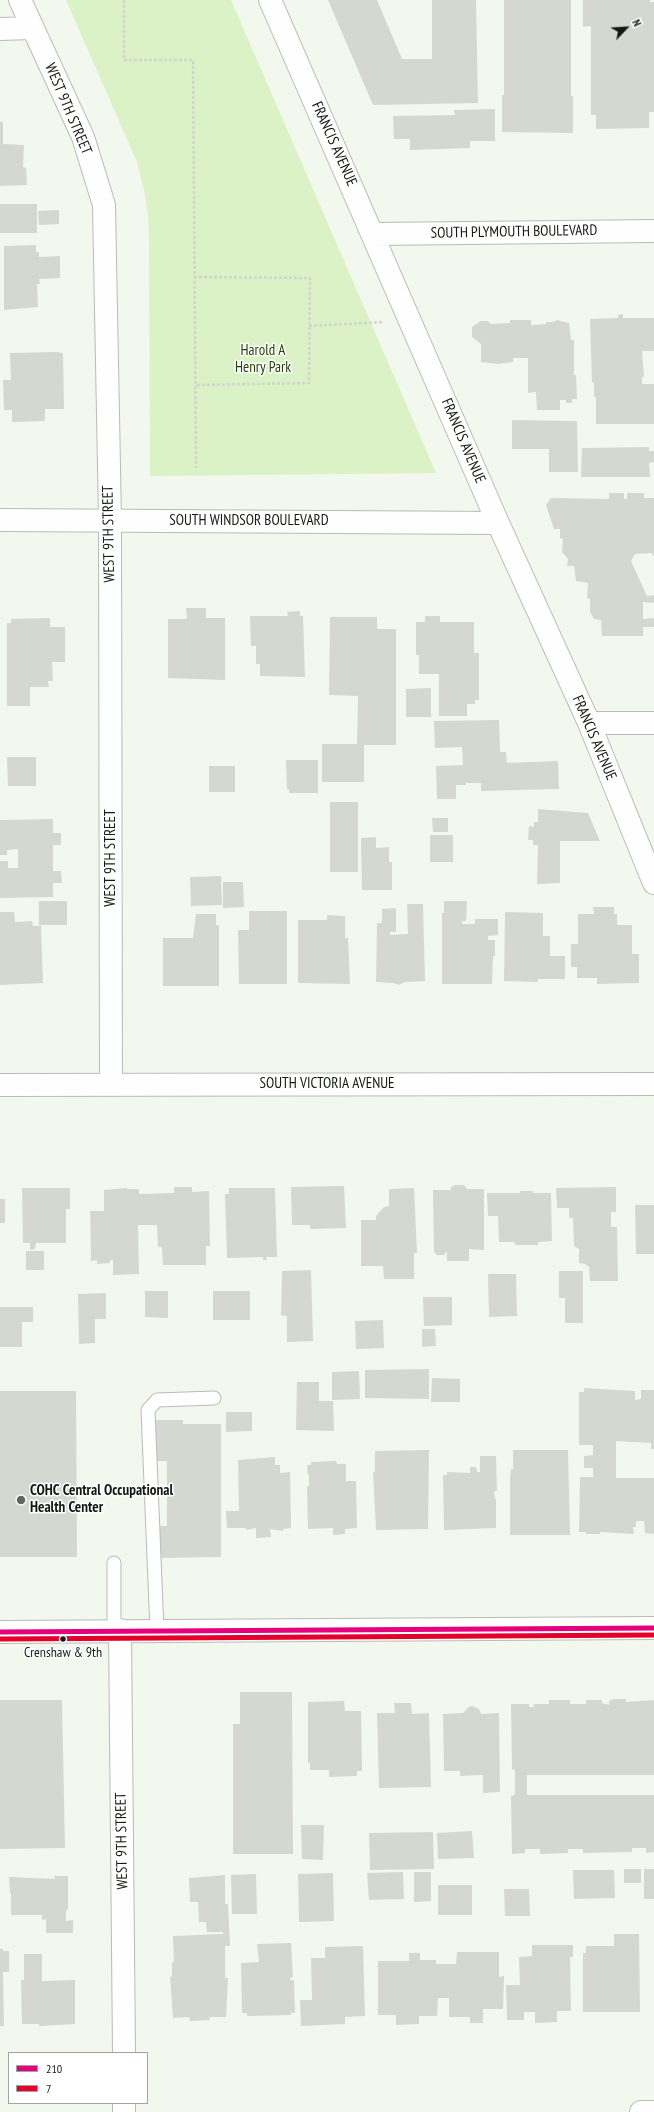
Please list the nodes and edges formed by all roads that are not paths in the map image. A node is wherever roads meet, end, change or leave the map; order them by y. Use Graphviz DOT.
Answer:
graph roads {
  1 [pos="20,0"];
  2 [pos="270,0"];
  3 [pos="32,28"];
  4 [pos="0,29"];
  5 [pos="654,231"];
  6 [pos="373,234"];
  7 [pos="0,520"];
  8 [pos="110,520"];
  9 [pos="498,523"];
  10 [pos="589,723"];
  11 [pos="654,723"];
  12 [pos="654,883"];
  13 [pos="0,1084"];
  14 [pos="111,1084"];
  15 [pos="654,1084"];
  16 [pos="214,1398"];
  17 [pos="114,1563"];
  18 [pos="654,1628"];
  19 [pos="117,1630"];
  20 [pos="157,1631"];
  21 [pos="0,1632"];
  22 [pos="124,2052"];
  23 [pos="641,2112"];
  24 [pos="654,2112"];
  1 -- 3 [label="street, WEST 9TH STREET"];
  2 -- 6 [label="street, FRANCIS AVENUE"];
  3 -- 4 [label="street"];
  3 -- 8 [label="street, WEST 9TH STREET"];
  5 -- 6 [label="street, SOUTH PLYMOUTH BOULEVARD"];
  6 -- 9 [label="street, FRANCIS AVENUE"];
  7 -- 8 [label="street, SOUTH WINDSOR BOULEVARD"];
  8 -- 9 [label="street, SOUTH WINDSOR BOULEVARD"];
  8 -- 14 [label="street, WEST 9TH STREET"];
  9 -- 10 [label="street, FRANCIS AVENUE"];
  10 -- 11 [label="street"];
  10 -- 12 [label="street, FRANCIS AVENUE"];
  13 -- 14 [label="street, SOUTH VICTORIA AVENUE"];
  14 -- 15 [label="street, SOUTH VICTORIA AVENUE"];
  16 -- 20 [label="lane"];
  17 -- 19 [label="lane"];
  18 -- 20 [label="street"];
  19 -- 20 [label="street"];
  19 -- 21 [label="street"];
  19 -- 22 [label="street, WEST 9TH STREET"];
  23 -- 24 [label="street"];
}
